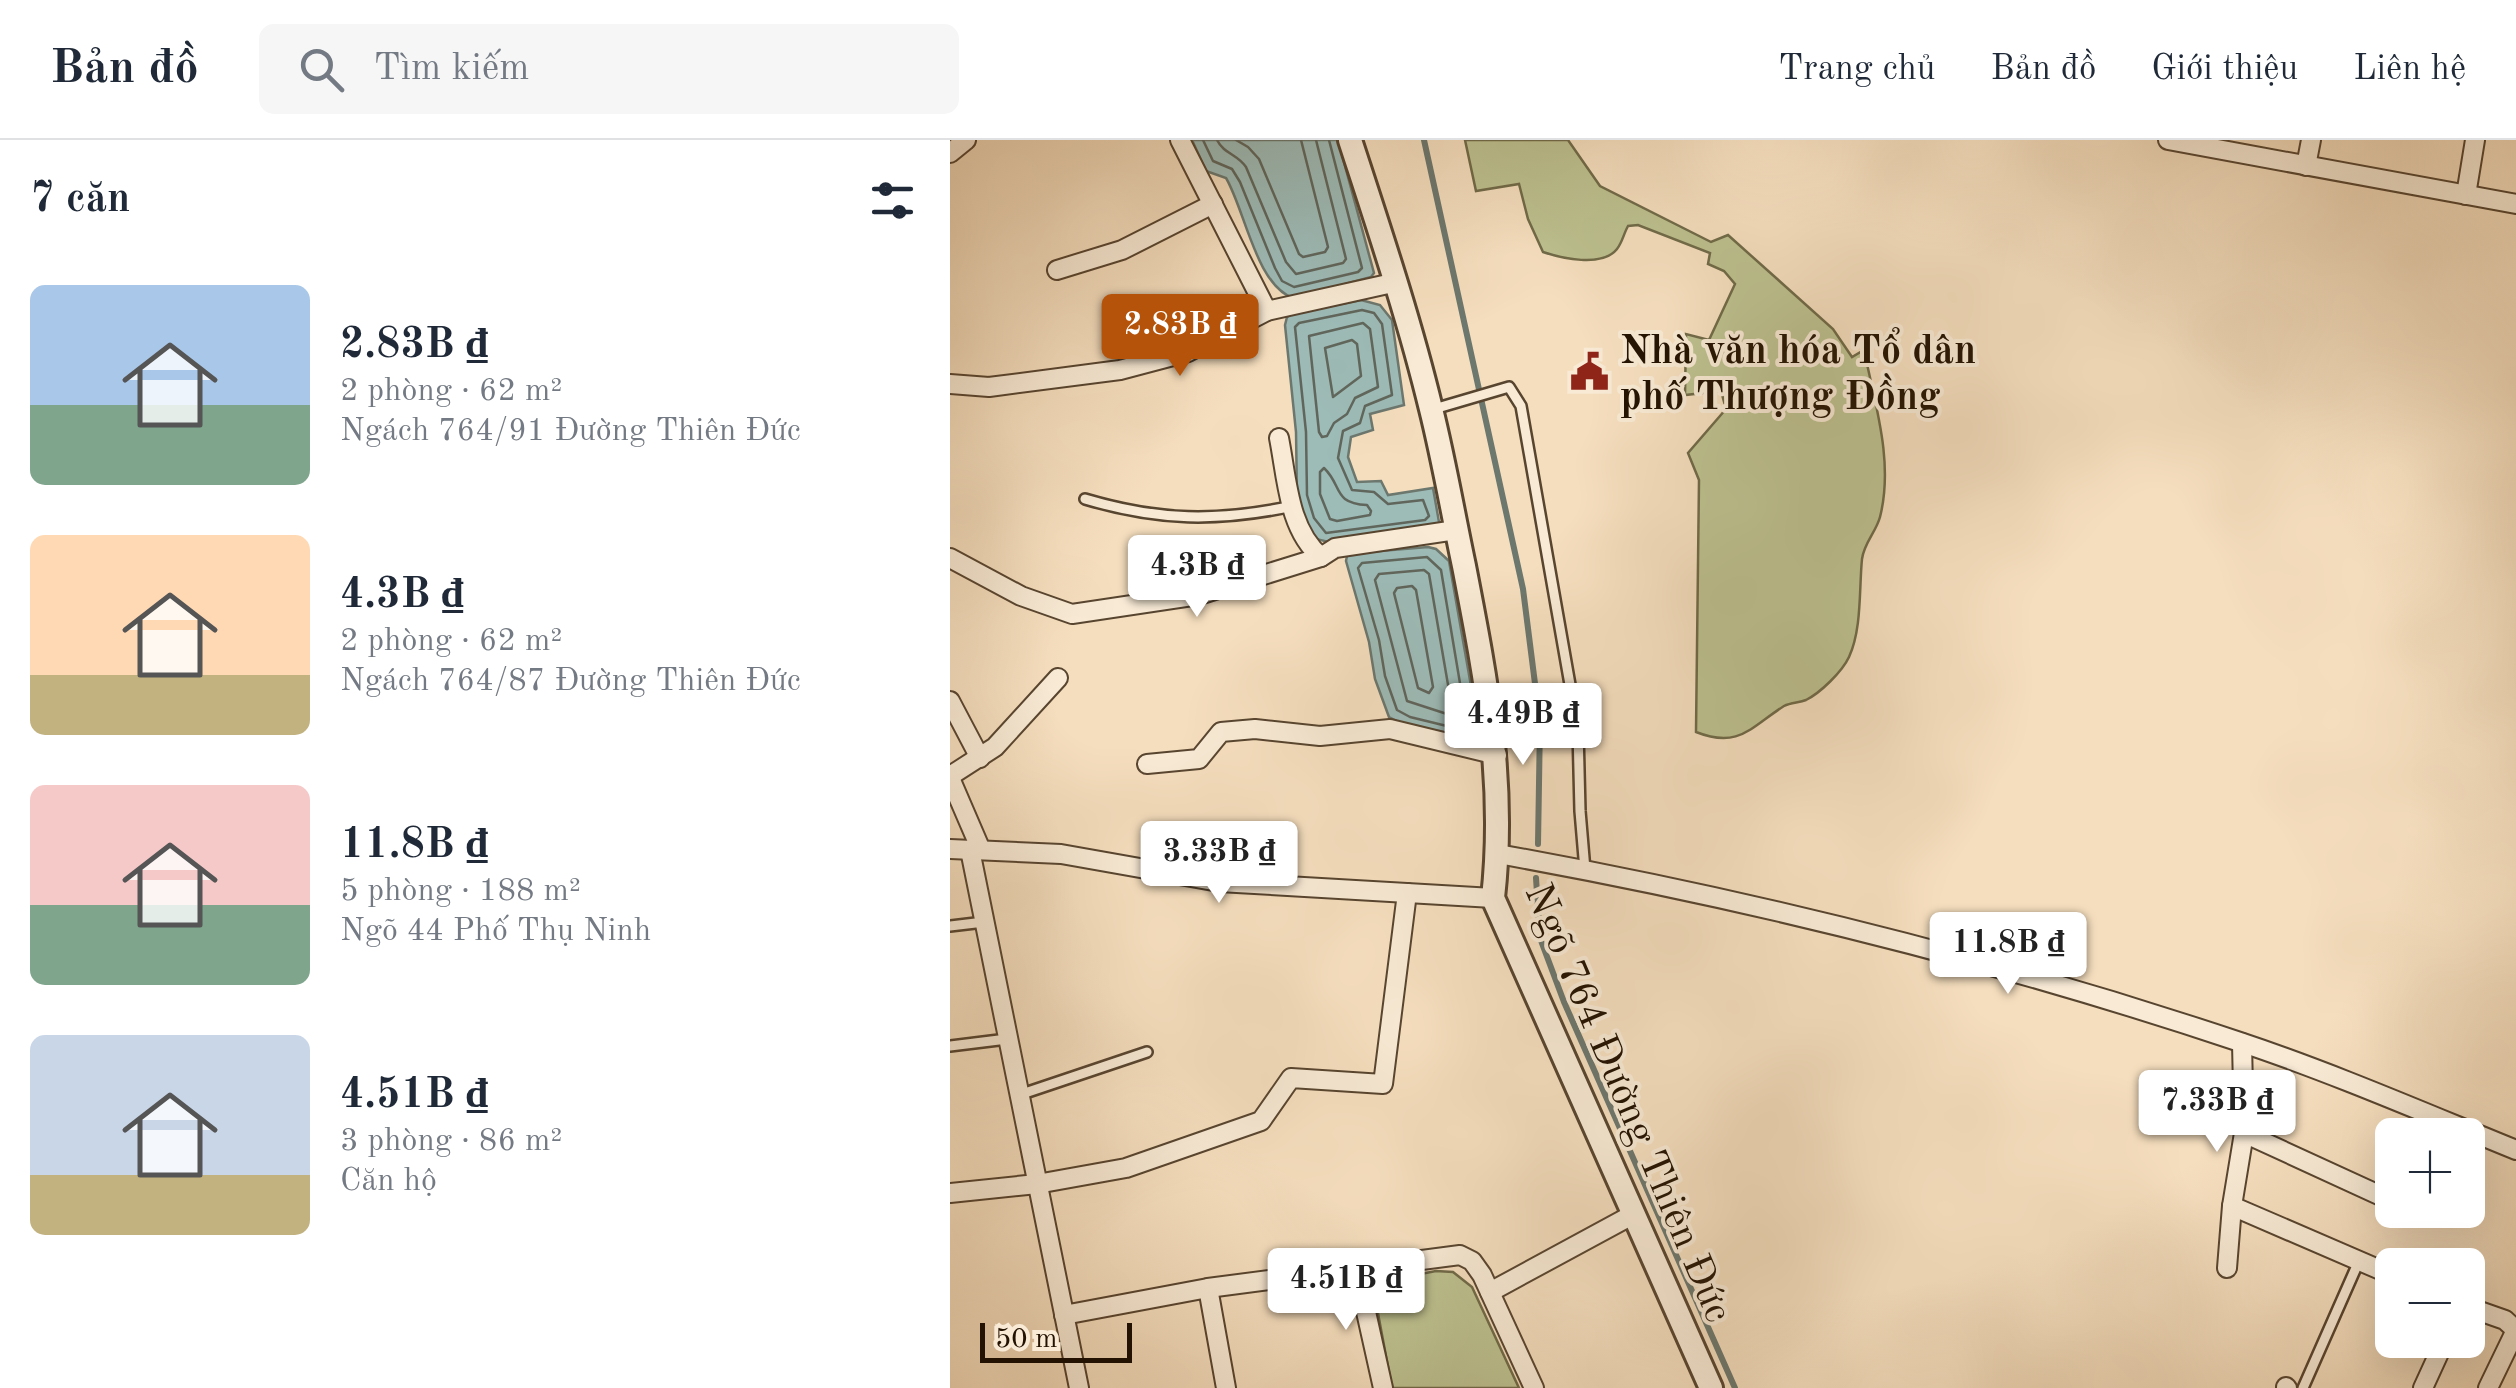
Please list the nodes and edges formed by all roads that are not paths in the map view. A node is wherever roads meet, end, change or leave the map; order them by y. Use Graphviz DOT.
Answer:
graph roads {
  1 [pos="966,140"];
  2 [pos="1180,140"];
  3 [pos="1350,140"];
  4 [pos="2168,140"];
  5 [pos="2311,140"];
  6 [pos="2475,140"];
  7 [pos="950,153"];
  8 [pos="2306,166"];
  9 [pos="2466,196"];
  10 [pos="1213,204"];
  11 [pos="2516,204"];
  12 [pos="1057,270"];
  13 [pos="1397,282"];
  14 [pos="1267,311"];
  15 [pos="950,384"];
  16 [pos="1432,410"];
  17 [pos="1279,438"];
  18 [pos="1085,499"];
  19 [pos="1293,506"];
  20 [pos="1456,530"];
  21 [pos="1321,557"];
  22 [pos="950,558"];
  23 [pos="1058,678"];
  24 [pos="950,701"];
  25 [pos="1496,755"];
  26 [pos="980,758"];
  27 [pos="1147,764"];
  28 [pos="950,777"];
  29 [pos="950,849"];
  30 [pos="975,850"];
  31 [pos="1498,854"];
  32 [pos="1585,870"];
  33 [pos="1408,893"];
  34 [pos="1494,898"];
  35 [pos="984,922"];
  36 [pos="950,926"];
  37 [pos="1008,1040"];
  38 [pos="2242,1043"];
  39 [pos="950,1046"];
  40 [pos="1147,1052"];
  41 [pos="1019,1095"];
  42 [pos="2244,1133"];
  43 [pos="2516,1150"];
  44 [pos="1037,1184"];
  45 [pos="2375,1192"];
  46 [pos="950,1193"];
  47 [pos="2232,1206"];
  48 [pos="1634,1214"];
  49 [pos="2360,1261"];
  50 [pos="1356,1267"];
  51 [pos="2227,1268"];
  52 [pos="2375,1268"];
  53 [pos="1208,1288"];
  54 [pos="1490,1292"];
  55 [pos="2485,1313"];
  56 [pos="1064,1314"];
  57 [pos="2436,1358"];
  58 [pos="1079,1388"];
  59 [pos="1226,1388"];
  60 [pos="1382,1388"];
  61 [pos="1534,1388"];
  62 [pos="1712,1388"];
  63 [pos="2292,1388"];
  64 [pos="2423,1388"];
  65 [pos="2488,1388"];
  1 -- 7 [label="street"];
  2 -- 10 [label="street"];
  3 -- 13 [label="street, Ngõ 764 Đường Thiên Đức"];
  4 -- 8 [label="street"];
  5 -- 8 [label="street"];
  6 -- 9 [label="street"];
  8 -- 9 [label="street"];
  9 -- 11 [label="street"];
  10 -- 12 [label="street"];
  10 -- 14 [label="street"];
  13 -- 14 [label="street"];
  13 -- 16 [label="street, Ngõ 764 Đường Thiên Đức"];
  14 -- 15 [label="street"];
  16 -- 20 [label="street, Ngõ 764 Đường Thiên Đức"];
  16 -- 32 [label="lane"];
  17 -- 19 [label="street"];
  18 -- 19 [label="lane"];
  19 -- 21 [label="street"];
  20 -- 21 [label="street"];
  20 -- 25 [label="street, Ngõ 764 Đường Thiên Đức"];
  21 -- 22 [label="street"];
  23 -- 26 [label="street"];
  24 -- 26 [label="street"];
  25 -- 27 [label="street"];
  25 -- 31 [label="street, Ngõ 764 Đường Thiên Đức"];
  26 -- 28 [label="street"];
  28 -- 30 [label="street"];
  29 -- 30 [label="street"];
  30 -- 33 [label="street"];
  30 -- 35 [label="street"];
  31 -- 32 [label="street"];
  31 -- 34 [label="street, Ngõ 764 Đường Thiên Đức"];
  32 -- 38 [label="street"];
  33 -- 34 [label="street"];
  33 -- 44 [label="street"];
  34 -- 48 [label="street, Ngõ 764 Đường Thiên Đức"];
  35 -- 36 [label="lane"];
  35 -- 37 [label="street"];
  37 -- 39 [label="lane"];
  37 -- 41 [label="street"];
  38 -- 42 [label="street"];
  38 -- 43 [label="street"];
  40 -- 41 [label="lane"];
  41 -- 44 [label="street"];
  42 -- 45 [label="street"];
  42 -- 47 [label="street"];
  44 -- 46 [label="street"];
  44 -- 56 [label="street"];
  47 -- 49 [label="street"];
  47 -- 51 [label="street"];
  48 -- 54 [label="street"];
  48 -- 62 [label="street, Ngõ 764 Đường Thiên Đức"];
  49 -- 52 [label="street"];
  49 -- 63 [label="lane"];
  50 -- 53 [label="street"];
  50 -- 54 [label="street"];
  50 -- 60 [label="street"];
  53 -- 56 [label="street"];
  53 -- 59 [label="street"];
  54 -- 61 [label="street"];
  55 -- 65 [label="street"];
  56 -- 58 [label="street"];
  57 -- 64 [label="street"];
}
